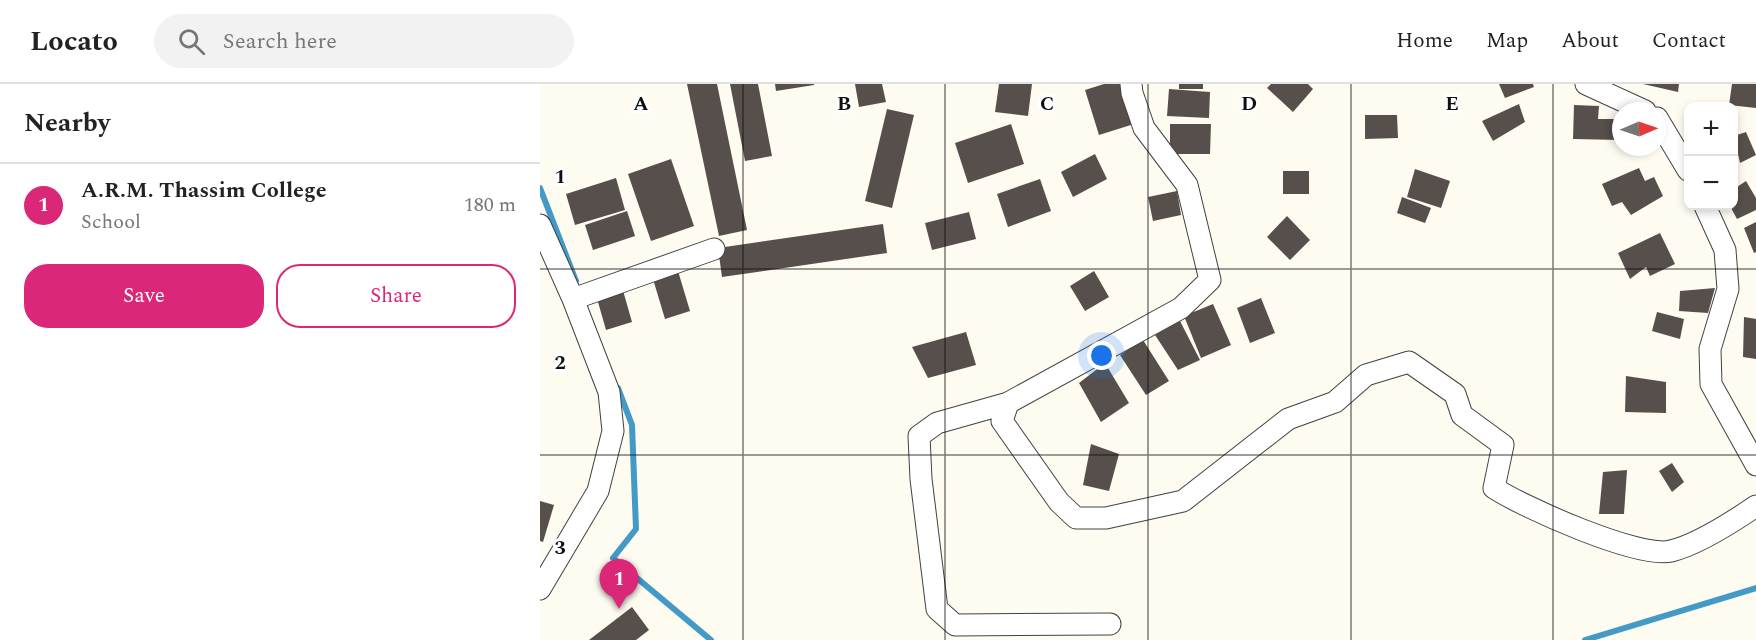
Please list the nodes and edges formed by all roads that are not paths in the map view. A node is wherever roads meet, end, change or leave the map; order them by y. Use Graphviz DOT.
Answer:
graph roads {
  1 [pos="1131,84"];
  2 [pos="1586,84"];
  3 [pos="1625,102"];
  4 [pos="1666,133"];
  5 [pos="1684,162"];
  6 [pos="1707,210"];
  7 [pos="540,225"];
  8 [pos="714,249"];
  9 [pos="583,295"];
  10 [pos="1008,403"];
  11 [pos="1756,465"];
  12 [pos="1756,506"];
  13 [pos="540,589"];
  14 [pos="1110,624"];
  1 -- 10 [label="street"];
  2 -- 3 [label="street"];
  4 -- 5 [label="street"];
  6 -- 11 [label="street"];
  7 -- 9 [label="street"];
  8 -- 9 [label="street"];
  9 -- 13 [label="street"];
  10 -- 12 [label="street"];
  10 -- 14 [label="street"];
}
